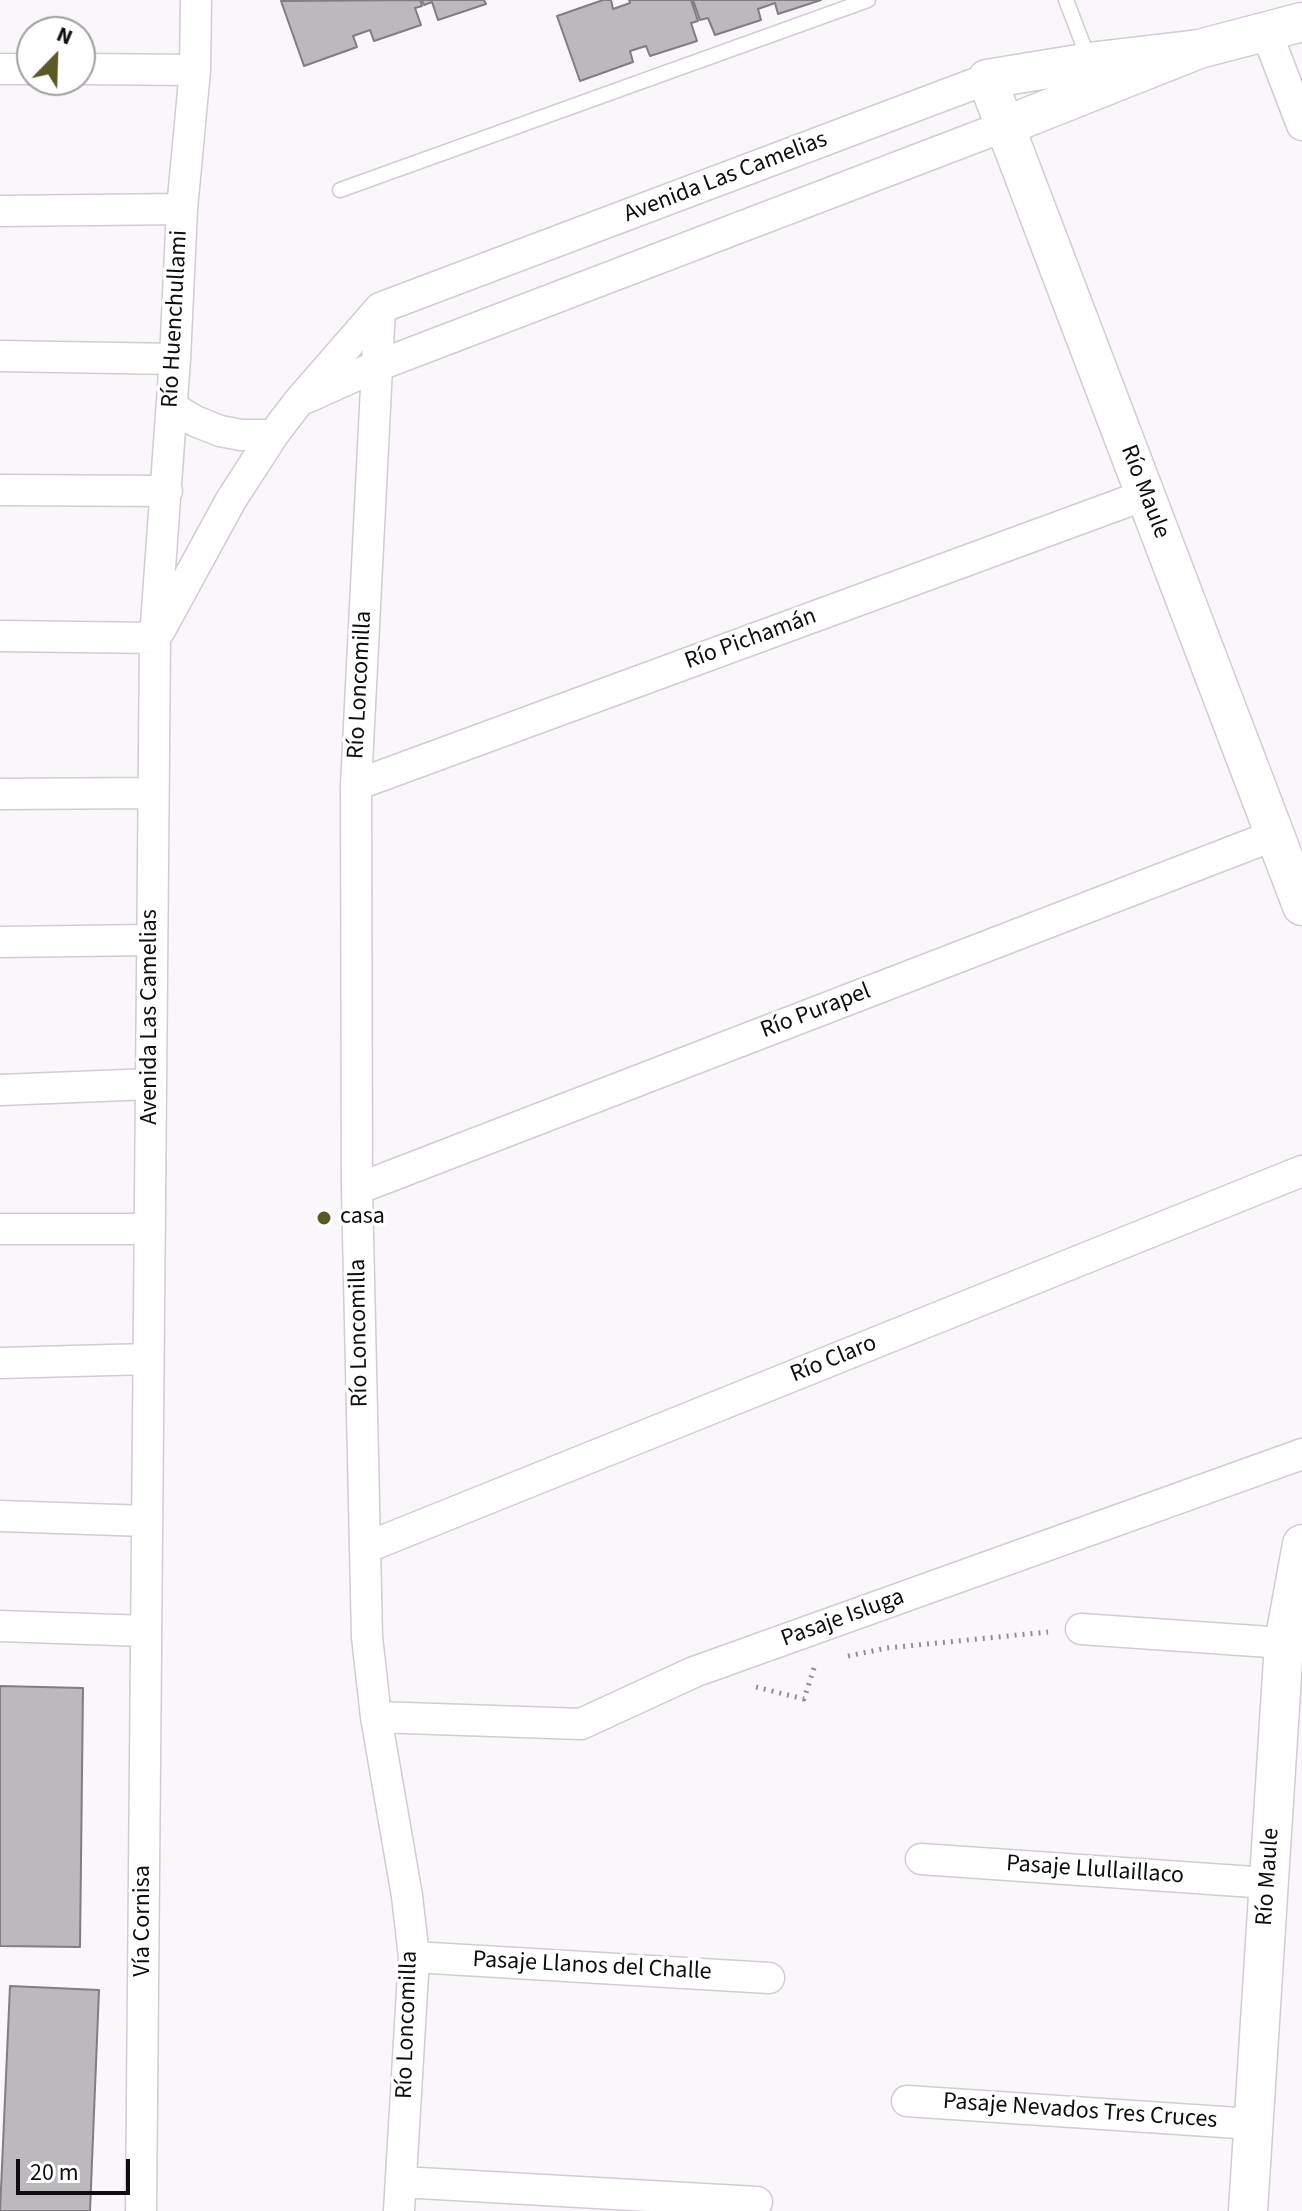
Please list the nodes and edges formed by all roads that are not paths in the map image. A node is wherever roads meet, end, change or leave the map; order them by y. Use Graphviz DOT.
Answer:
graph roads {
  1 [pos="196,0"];
  2 [pos="868,0"];
  3 [pos="1066,0"];
  4 [pos="1284,27"];
  5 [pos="1199,49"];
  6 [pos="1089,62"];
  7 [pos="96,69"];
  8 [pos="195,70"];
  9 [pos="987,79"];
  10 [pos="1302,125"];
  11 [pos="1005,126"];
  12 [pos="340,190"];
  13 [pos="182,209"];
  14 [pos="0,211"];
  15 [pos="380,308"];
  16 [pos="0,356"];
  17 [pos="175,359"];
  18 [pos="377,366"];
  19 [pos="299,401"];
  20 [pos="172,407"];
  21 [pos="273,435"];
  22 [pos="0,490"];
  23 [pos="167,491"];
  24 [pos="1145,495"];
  25 [pos="0,636"];
  26 [pos="155,638"];
  27 [pos="356,785"];
  28 [pos="153,793"];
  29 [pos="0,794"];
  30 [pos="1275,835"];
  31 [pos="1302,906"];
  32 [pos="151,940"];
  33 [pos="0,942"];
  34 [pos="151,1084"];
  35 [pos="0,1090"];
  36 [pos="1302,1171"];
  37 [pos="357,1189"];
  38 [pos="0,1229"];
  39 [pos="150,1229"];
  40 [pos="148,1359"];
  41 [pos="0,1363"];
  42 [pos="1302,1454"];
  43 [pos="0,1516"];
  44 [pos="147,1521"];
  45 [pos="1302,1544"];
  46 [pos="365,1548"];
  47 [pos="0,1626"];
  48 [pos="1081,1629"];
  49 [pos="146,1631"];
  50 [pos="1284,1643"];
  51 [pos="376,1717"];
  52 [pos="921,1859"];
  53 [pos="1268,1883"];
  54 [pos="414,1957"];
  55 [pos="769,1978"];
  56 [pos="907,2101"];
  57 [pos="1253,2124"];
  58 [pos="400,2196"];
  59 [pos="757,2202"];
  60 [pos="141,2211"];
  61 [pos="1248,2211"];
  1 -- 8 [label="street, Río Huenchullami"];
  2 -- 12 [label="lane"];
  3 -- 6 [label="lane"];
  4 -- 5 [label="street, Avenida Las Camelias"];
  4 -- 10 [label="street"];
  5 -- 6 [label="street, Avenida Las Camelias"];
  5 -- 11 [label="street, Avenida Las Camelias"];
  6 -- 9 [label="street, Avenida Las Camelias"];
  7 -- 8 [label="street"];
  8 -- 13 [label="street, Río Huenchullami"];
  9 -- 11 [label="street, Río Maule"];
  9 -- 15 [label="street, Avenida Las Camelias"];
  11 -- 18 [label="street, Avenida Las Camelias"];
  11 -- 24 [label="street, Río Maule"];
  13 -- 14 [label="street"];
  13 -- 17 [label="street, Río Huenchullami"];
  15 -- 18 [label="street, Río Loncomilla"];
  15 -- 19 [label="street, Avenida Las Camelias"];
  16 -- 17 [label="street"];
  17 -- 20 [label="street, Río Huenchullami"];
  18 -- 19 [label="street, Avenida Las Camelias"];
  18 -- 27 [label="street, Río Loncomilla"];
  19 -- 21 [label="street, Avenida Las Camelias"];
  20 -- 21 [label="street"];
  20 -- 23 [label="street, Río Huenchullami"];
  21 -- 26 [label="street, Avenida Las Camelias"];
  22 -- 23 [label="street"];
  23 -- 26 [label="street, Río Huenchullami"];
  24 -- 27 [label="street, Río Pichamán"];
  24 -- 30 [label="street, Río Maule"];
  25 -- 26 [label="street"];
  26 -- 28 [label="street, Avenida Las Camelias"];
  27 -- 37 [label="street, Río Loncomilla"];
  28 -- 29 [label="street"];
  28 -- 32 [label="street, Avenida Las Camelias"];
  30 -- 31 [label="street, Río Maule"];
  30 -- 37 [label="street, Río Purapel"];
  32 -- 33 [label="street"];
  32 -- 34 [label="street, Avenida Las Camelias"];
  34 -- 35 [label="street"];
  34 -- 39 [label="street, Avenida Las Camelias"];
  36 -- 46 [label="street, Río Claro"];
  37 -- 46 [label="street, Río Loncomilla"];
  38 -- 39 [label="street"];
  39 -- 40 [label="street, Avenida Las Camelias"];
  40 -- 41 [label="street"];
  40 -- 44 [label="street, Avenida Las Camelias"];
  42 -- 51 [label="street, Pasaje Isluga"];
  43 -- 44 [label="street"];
  44 -- 49 [label="street, Avenida Las Camelias"];
  45 -- 50 [label="street, Río Maule"];
  46 -- 51 [label="street, Río Loncomilla"];
  47 -- 49 [label="street"];
  48 -- 50 [label="street"];
  49 -- 60 [label="street, Vía Cornisa"];
  50 -- 53 [label="street, Río Maule"];
  51 -- 54 [label="street, Río Loncomilla"];
  52 -- 53 [label="street, Pasaje Llullaillaco"];
  53 -- 57 [label="street, Río Maule"];
  54 -- 55 [label="street, Pasaje Llanos del Challe"];
  54 -- 58 [label="street, Río Loncomilla"];
  56 -- 57 [label="street, Pasaje Nevados Tres Cruces"];
  57 -- 61 [label="street, Río Maule"];
  58 -- 59 [label="street"];
}
